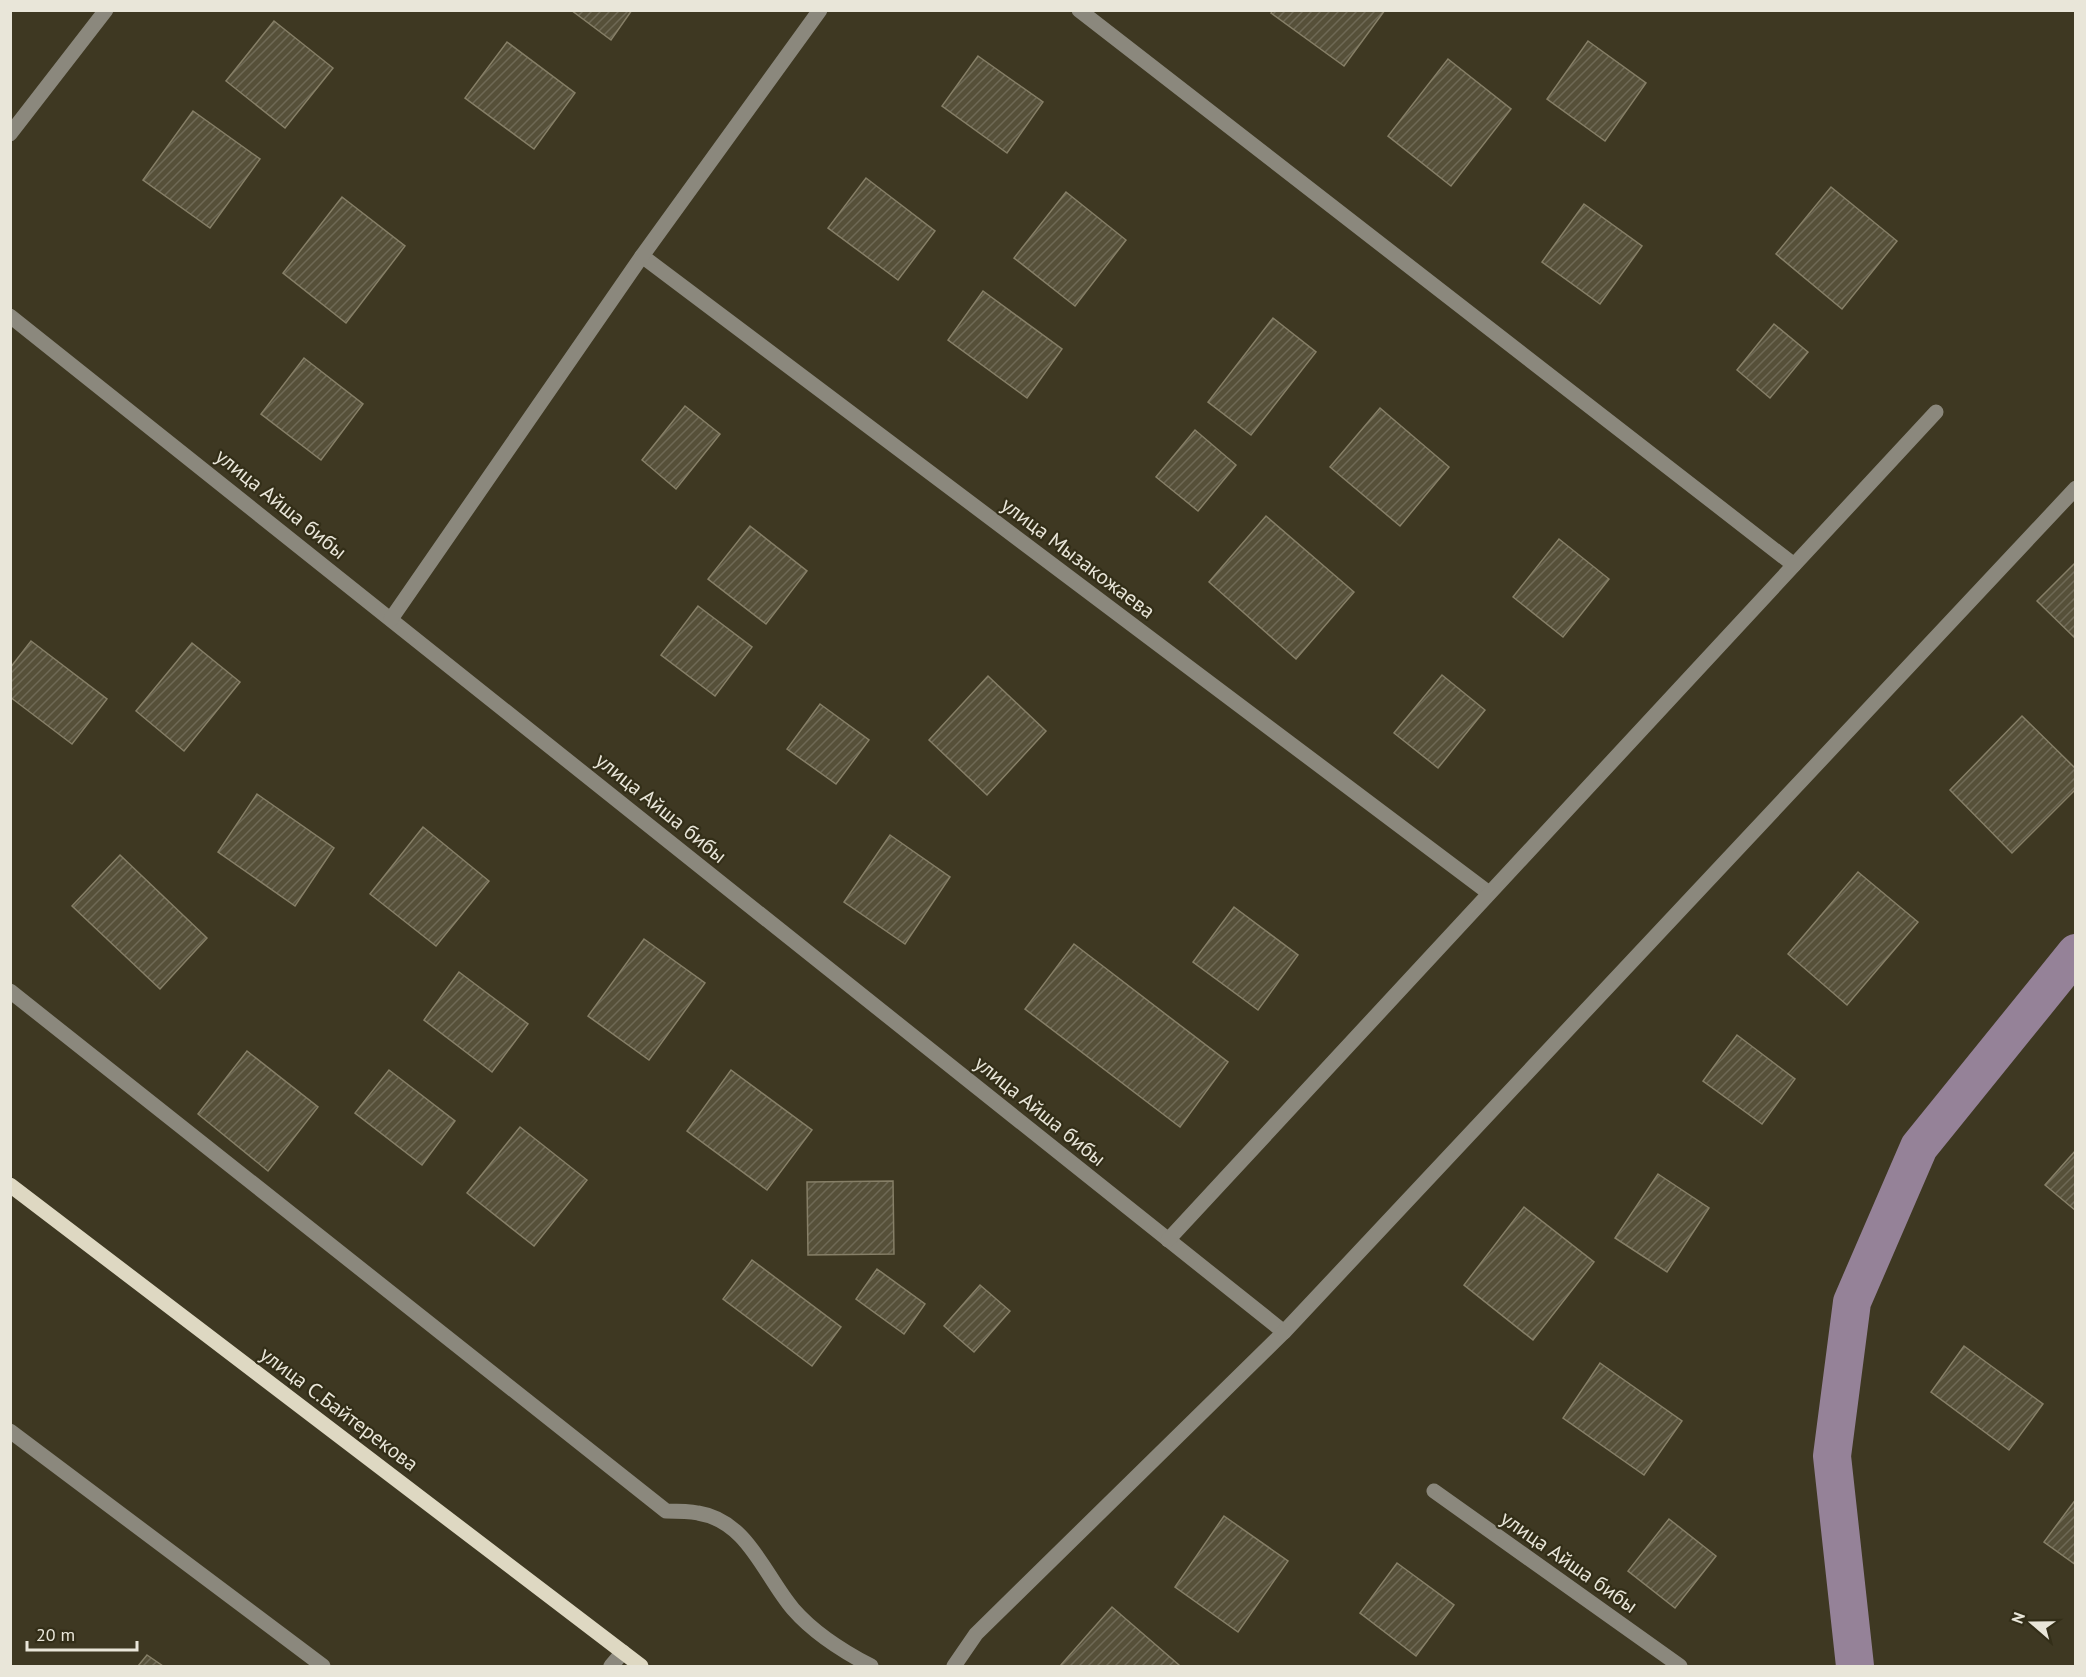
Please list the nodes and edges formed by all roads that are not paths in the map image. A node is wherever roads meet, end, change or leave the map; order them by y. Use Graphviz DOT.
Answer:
graph roads {
  1 [pos="106,10"];
  2 [pos="820,10"];
  3 [pos="1079,10"];
  4 [pos="10,134"];
  5 [pos="642,256"];
  6 [pos="10,316"];
  7 [pos="1936,412"];
  8 [pos="2076,488"];
  9 [pos="1794,565"];
  10 [pos="391,619"];
  11 [pos="1489,893"];
  12 [pos="10,991"];
  13 [pos="10,1185"];
  14 [pos="1168,1240"];
  15 [pos="1284,1332"];
  16 [pos="10,1431"];
  17 [pos="1434,1491"];
  18 [pos="623,1652"];
  19 [pos="323,1666"];
  20 [pos="611,1666"];
  21 [pos="641,1666"];
  22 [pos="871,1666"];
  23 [pos="954,1666"];
  24 [pos="1680,1666"];
  1 -- 4 [label="street"];
  2 -- 5 [label="street"];
  3 -- 9 [label="street"];
  5 -- 10 [label="street"];
  5 -- 11 [label="street, улица Мызакожаева"];
  6 -- 10 [label="street, улица Айша бибы"];
  7 -- 9 [label="street"];
  8 -- 15 [label="street"];
  9 -- 11 [label="street"];
  10 -- 14 [label="street, улица Айша бибы"];
  11 -- 14 [label="street"];
  12 -- 22 [label="street"];
  13 -- 18 [label="main road, улица С.Байтерекова"];
  14 -- 15 [label="street, улица Айша бибы"];
  15 -- 23 [label="street"];
  16 -- 19 [label="street"];
  17 -- 24 [label="street, улица Айша бибы"];
  18 -- 20 [label="street"];
  18 -- 21 [label="main road, улица С.Байтерекова"];
}
